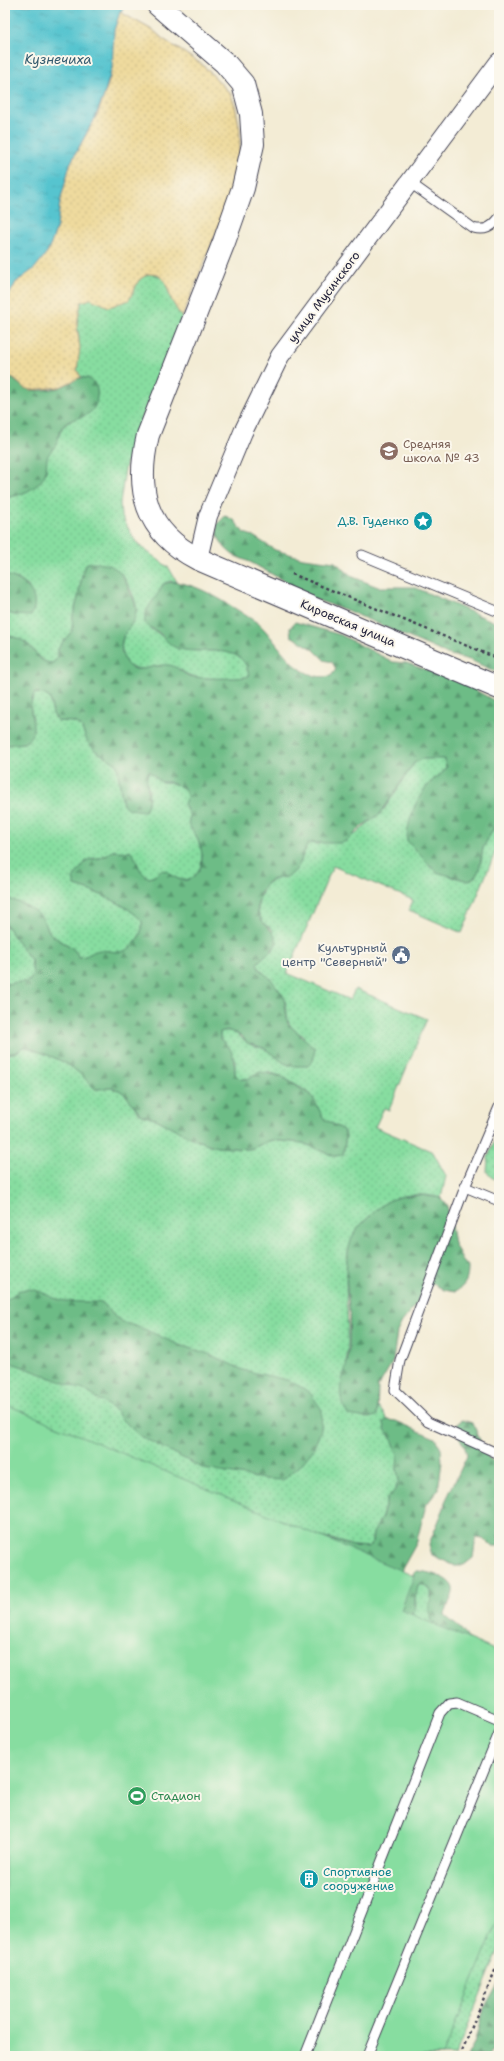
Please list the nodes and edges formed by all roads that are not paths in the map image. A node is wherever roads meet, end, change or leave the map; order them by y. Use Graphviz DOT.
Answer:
graph roads {
  1 [pos="163,9"];
  2 [pos="499,62"];
  3 [pos="409,182"];
  4 [pos="499,218"];
  5 [pos="362,555"];
  6 [pos="198,559"];
  7 [pos="499,612"];
  8 [pos="499,688"];
  9 [pos="499,1106"];
  10 [pos="466,1187"];
  11 [pos="499,1201"];
  12 [pos="499,1454"];
  13 [pos="499,1720"];
  14 [pos="499,1732"];
  15 [pos="305,2056"];
  16 [pos="367,2056"];
  1 -- 6 [label="street, Кировская улица"];
  2 -- 3 [label="street, улица Мусинского"];
  3 -- 4 [label="lane"];
  3 -- 6 [label="street, улица Мусинского"];
  5 -- 7 [label="lane"];
  6 -- 8 [label="street, Кировская улица"];
  9 -- 10 [label="lane"];
  10 -- 11 [label="lane"];
  10 -- 12 [label="lane"];
  13 -- 15 [label="lane"];
  14 -- 16 [label="lane"];
}
